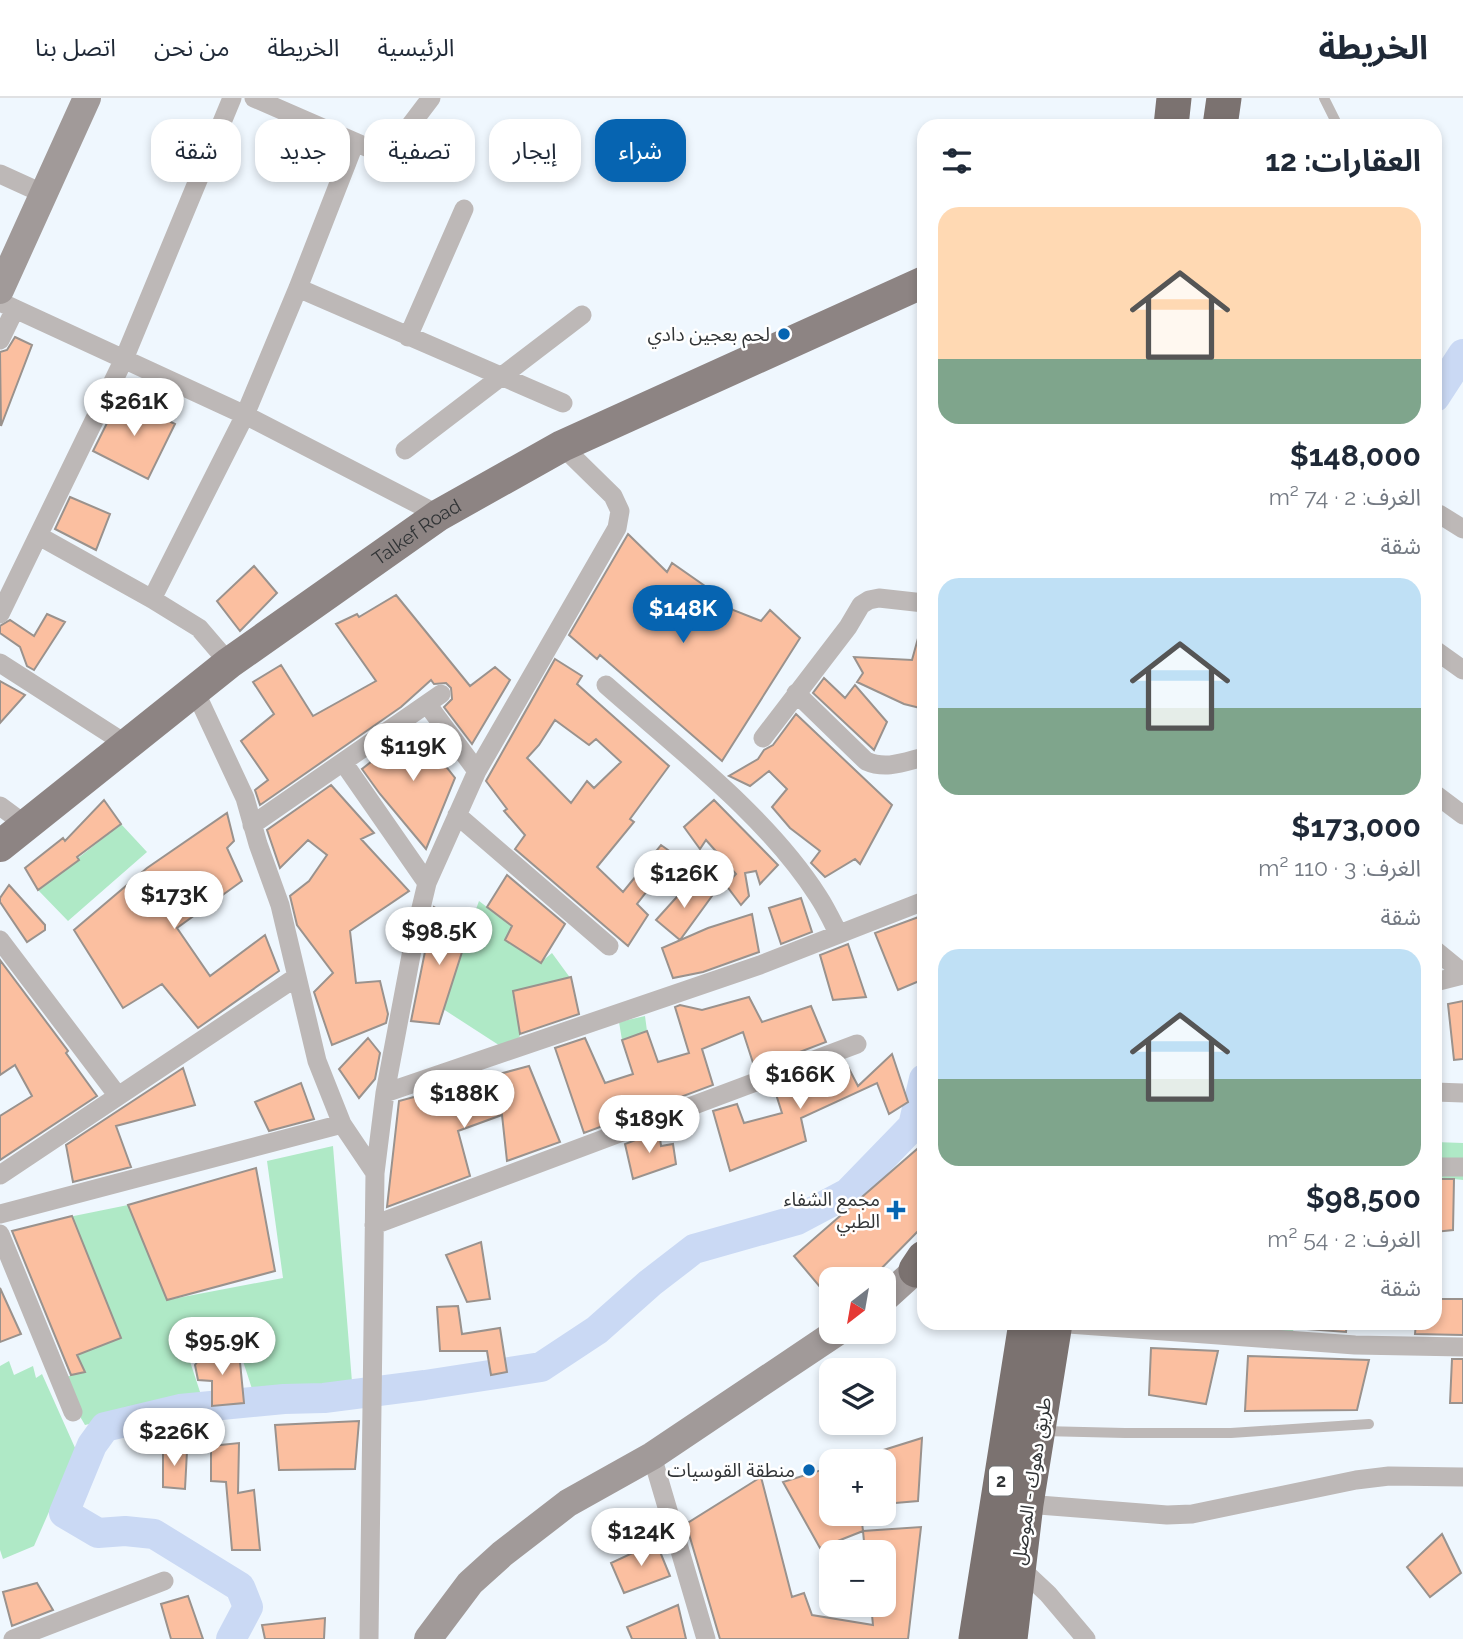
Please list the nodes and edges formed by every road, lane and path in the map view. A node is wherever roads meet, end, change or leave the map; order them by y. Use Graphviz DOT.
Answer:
graph roads {
  1 [pos="87,98"];
  2 [pos="232,98"];
  3 [pos="254,98"];
  4 [pos="431,98"];
  5 [pos="1224,98"];
  6 [pos="1324,98"];
  7 [pos="1221,119"];
  8 [pos="1334,119"];
  9 [pos="355,142"];
  10 [pos="0,174"];
  11 [pos="44,194"];
  12 [pos="464,209"];
  13 [pos="917,283"];
  14 [pos="298,288"];
  15 [pos="5,300"];
  16 [pos="582,315"];
  17 [pos="408,337"];
  18 [pos="0,340"];
  19 [pos="124,359"];
  20 [pos="502,377"];
  21 [pos="563,403"];
  22 [pos="245,415"];
  23 [pos="562,446"];
  24 [pos="405,450"];
  25 [pos="439,515"];
  26 [pos="1442,516"];
  27 [pos="1463,529"];
  28 [pos="39,536"];
  29 [pos="152,599"];
  30 [pos="917,602"];
  31 [pos="0,614"];
  32 [pos="1442,655"];
  33 [pos="0,663"];
  34 [pos="229,663"];
  35 [pos="1463,670"];
  36 [pos="606,685"];
  37 [pos="195,691"];
  38 [pos="796,693"];
  39 [pos="763,738"];
  40 [pos="126,744"];
  41 [pos="917,759"];
  42 [pos="343,762"];
  43 [pos="477,771"];
  44 [pos="1442,799"];
  45 [pos="0,806"];
  46 [pos="457,815"];
  47 [pos="1463,815"];
  48 [pos="252,825"];
  49 [pos="27,826"];
  50 [pos="0,846"];
  51 [pos="427,883"];
  52 [pos="917,904"];
  53 [pos="838,933"];
  54 [pos="0,940"];
  55 [pos="609,946"];
  56 [pos="1442,956"];
  57 [pos="1463,974"];
  58 [pos="295,978"];
  59 [pos="1442,980"];
  60 [pos="858,1044"];
  61 [pos="1442,1092"];
  62 [pos="385,1093"];
  63 [pos="1463,1093"];
  64 [pos="118,1096"];
  65 [pos="342,1124"];
  66 [pos="1442,1167"];
  67 [pos="1463,1167"];
  68 [pos="375,1173"];
  69 [pos="0,1175"];
  70 [pos="0,1214"];
  71 [pos="374,1225"];
  72 [pos="0,1234"];
  73 [pos="917,1269"];
  74 [pos="896,1288"];
  75 [pos="1025,1330"];
  76 [pos="1054,1330"];
  77 [pos="1150,1330"];
  78 [pos="819,1344"];
  79 [pos="1463,1347"];
  80 [pos="72,1412"];
  81 [pos="1369,1424"];
  82 [pos="1038,1430"];
  83 [pos="652,1456"];
  84 [pos="1463,1477"];
  85 [pos="1026,1503"];
  86 [pos="1017,1565"];
  87 [pos="164,1581"];
  88 [pos="13,1639"];
  89 [pos="369,1639"];
  90 [pos="428,1639"];
  91 [pos="706,1639"];
  92 [pos="976,1639"];
  93 [pos="1010,1639"];
  94 [pos="1086,1639"];
  1 -- 11 [label="main road"];
  2 -- 19 [label="street"];
  3 -- 9 [label="street"];
  4 -- 9 [label="street"];
  5 -- 7 [label="highway"];
  6 -- 8 [label="lane"];
  9 -- 14 [label="street"];
  10 -- 11 [label="street"];
  11 -- 15 [label="main road"];
  12 -- 17 [label="street"];
  13 -- 23 [label="main road, Talkef Road"];
  14 -- 17 [label="street"];
  14 -- 22 [label="street"];
  15 -- 18 [label="street"];
  15 -- 19 [label="street"];
  16 -- 20 [label="street"];
  17 -- 20 [label="street"];
  19 -- 22 [label="street"];
  19 -- 28 [label="street"];
  20 -- 21 [label="street"];
  20 -- 24 [label="street"];
  22 -- 25 [label="street"];
  22 -- 29 [label="street"];
  23 -- 25 [label="main road, Talkef Road"];
  23 -- 43 [label="street"];
  25 -- 34 [label="main road, Talkef Road"];
  26 -- 27 [label="street"];
  28 -- 29 [label="street"];
  28 -- 31 [label="street"];
  29 -- 34 [label="street"];
  30 -- 38 [label="street"];
  32 -- 35 [label="street"];
  33 -- 40 [label="street"];
  34 -- 37 [label="main road, Talkef Road"];
  36 -- 53 [label="street"];
  37 -- 40 [label="main road, Talkef Road"];
  37 -- 48 [label="street"];
  38 -- 39 [label="street"];
  38 -- 41 [label="street"];
  40 -- 49 [label="main road, Talkef Road"];
  42 -- 43 [label="street"];
  42 -- 48 [label="street"];
  42 -- 51 [label="street"];
  43 -- 46 [label="street"];
  44 -- 47 [label="street"];
  45 -- 49 [label="street"];
  46 -- 51 [label="street"];
  46 -- 55 [label="street"];
  48 -- 58 [label="street"];
  49 -- 50 [label="main road, Talkef Road"];
  51 -- 62 [label="street"];
  52 -- 53 [label="street"];
  53 -- 62 [label="street"];
  54 -- 64 [label="street"];
  56 -- 57 [label="street"];
  57 -- 59 [label="street"];
  58 -- 64 [label="street"];
  58 -- 65 [label="street"];
  60 -- 71 [label="street"];
  61 -- 63 [label="street"];
  62 -- 68 [label="street"];
  64 -- 69 [label="street"];
  65 -- 68 [label="street"];
  65 -- 70 [label="street"];
  66 -- 67 [label="street"];
  68 -- 71 [label="street"];
  71 -- 89 [label="street"];
  72 -- 80 [label="street"];
  73 -- 74 [label="main road"];
  75 -- 92 [label="highway, طريق دهوك - الموصل / 2"];
  76 -- 82 [label="highway, طريق دهوك - الموصل / 2"];
  77 -- 79 [label="street"];
  78 -- 83 [label="main road"];
  81 -- 82 [label="lane"];
  82 -- 85 [label="highway, طريق دهوك - الموصل / 2"];
  83 -- 90 [label="main road"];
  83 -- 91 [label="street"];
  84 -- 85 [label="street"];
  85 -- 86 [label="highway, طريق دهوك - الموصل / 2"];
  86 -- 93 [label="highway, طريق دهوك - الموصل / 2"];
  86 -- 94 [label="street"];
  87 -- 88 [label="street"];
}
